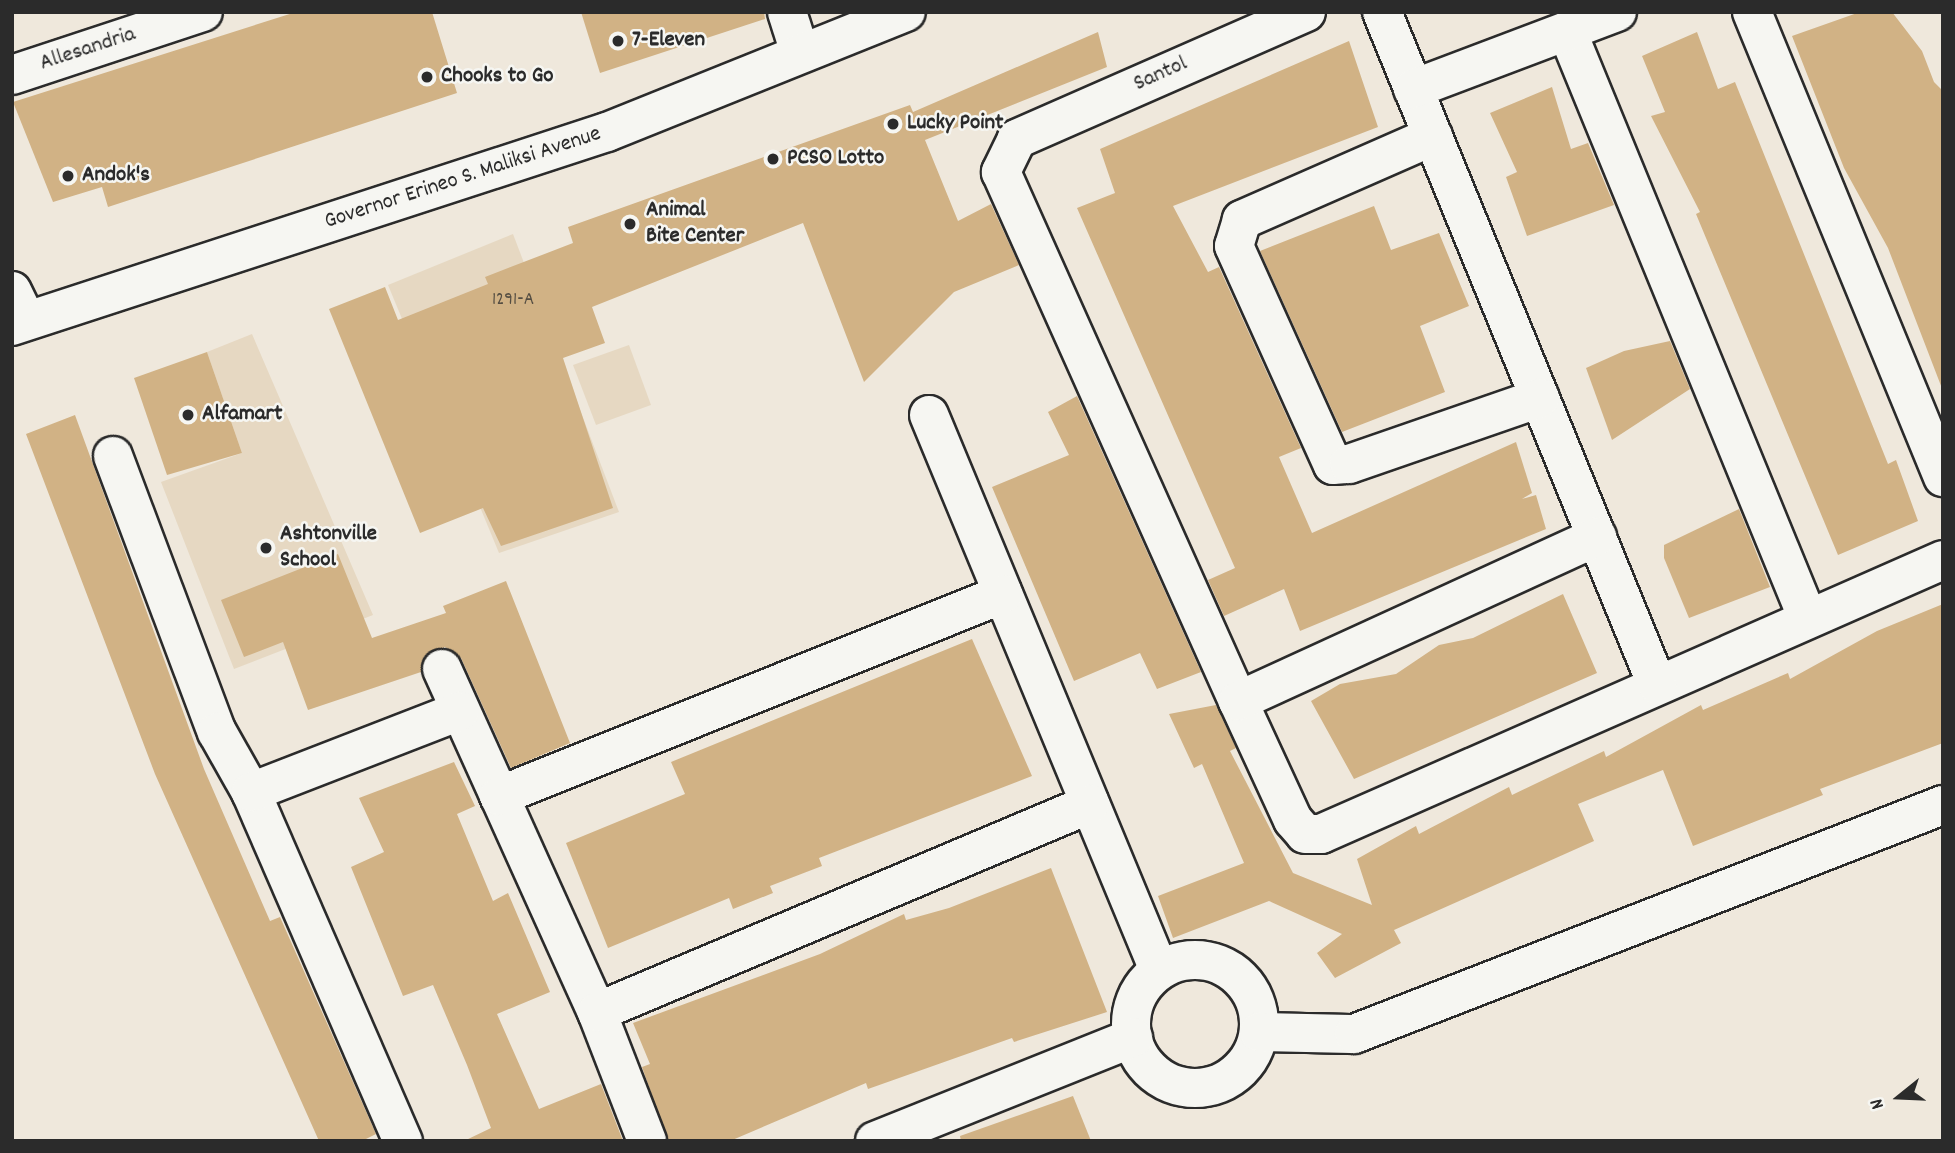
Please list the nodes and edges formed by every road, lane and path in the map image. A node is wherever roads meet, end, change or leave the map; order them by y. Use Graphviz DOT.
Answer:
graph roads {
  1 [pos="203,12"];
  2 [pos="787,12"];
  3 [pos="906,12"];
  4 [pos="1306,12"];
  5 [pos="1382,12"];
  6 [pos="1617,12"];
  7 [pos="1752,12"];
  8 [pos="1567,31"];
  9 [pos="800,53"];
  10 [pos="12,75"];
  11 [pos="1413,89"];
  12 [pos="1433,136"];
  13 [pos="17,312"];
  14 [pos="1540,398"];
  15 [pos="929,415"];
  16 [pos="113,456"];
  17 [pos="1943,477"];
  18 [pos="1597,537"];
  19 [pos="1943,561"];
  20 [pos="1003,594"];
  21 [pos="1808,619"];
  22 [pos="442,669"];
  23 [pos="1657,685"];
  24 [pos="1238,701"];
  25 [pos="460,711"];
  26 [pos="251,792"];
  27 [pos="499,796"];
  28 [pos="1090,804"];
  29 [pos="1943,805"];
  30 [pos="1159,970"];
  31 [pos="597,1012"];
  32 [pos="1259,1032"];
  33 [pos="1133,1038"];
  34 [pos="404,1141"];
  35 [pos="647,1141"];
  36 [pos="875,1141"];
  1 -- 10 [label="street, Allesandria"];
  2 -- 9 [label="street"];
  3 -- 9 [label="street, Governor Erineo S. Maliksi Avenue"];
  4 -- 24 [label="street, Santol"];
  5 -- 11 [label="street"];
  6 -- 8 [label="street"];
  7 -- 17 [label="street"];
  8 -- 11 [label="street"];
  8 -- 21 [label="street"];
  9 -- 13 [label="street, Governor Erineo S. Maliksi Avenue"];
  11 -- 12 [label="street"];
  12 -- 14 [label="street"];
  12 -- 14 [label="street"];
  14 -- 18 [label="street"];
  15 -- 20 [label="street"];
  16 -- 26 [label="street"];
  18 -- 23 [label="street"];
  18 -- 24 [label="street"];
  19 -- 21 [label="street"];
  20 -- 27 [label="street"];
  20 -- 28 [label="street"];
  21 -- 23 [label="street"];
  22 -- 25 [label="street"];
  23 -- 24 [label="street"];
  25 -- 26 [label="street"];
  25 -- 27 [label="street"];
  26 -- 34 [label="street"];
  27 -- 31 [label="street"];
  28 -- 30 [label="street"];
  28 -- 31 [label="street"];
  29 -- 32 [label="street"];
  30 -- 32 [label="street"];
  30 -- 33 [label="street"];
  31 -- 35 [label="street"];
  32 -- 33 [label="street"];
  33 -- 36 [label="street"];
}
